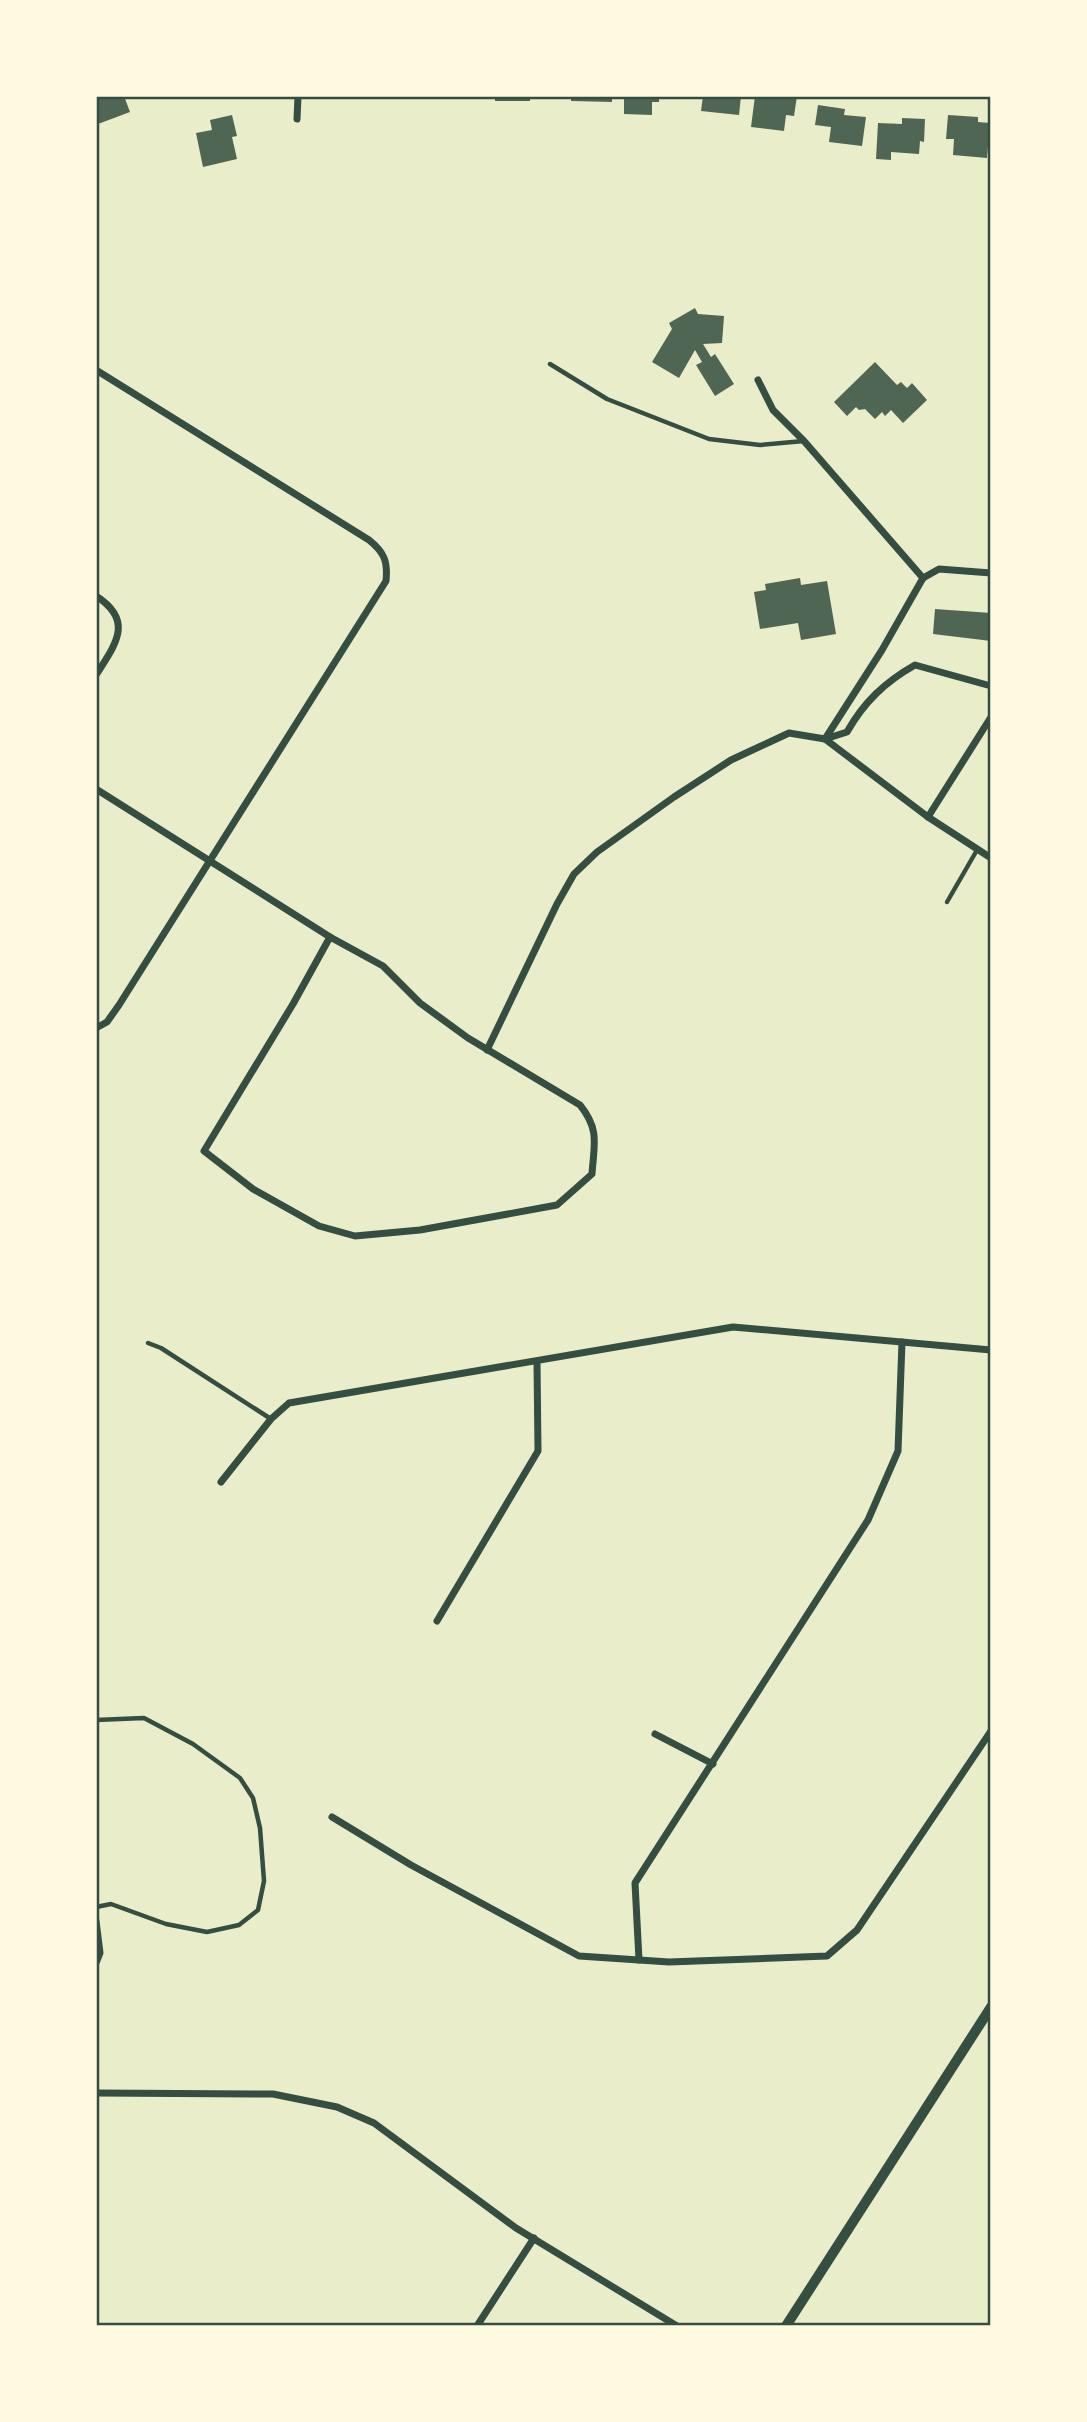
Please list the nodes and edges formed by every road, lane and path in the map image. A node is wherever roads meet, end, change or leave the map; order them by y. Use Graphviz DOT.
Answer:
graph roads {
  1 [pos="298,96"];
  2 [pos="297,119"];
  3 [pos="550,364"];
  4 [pos="96,370"];
  5 [pos="758,380"];
  6 [pos="804,441"];
  7 [pos="991,573"];
  8 [pos="923,578"];
  9 [pos="96,596"];
  10 [pos="96,675"];
  11 [pos="991,686"];
  12 [pos="991,717"];
  13 [pos="825,739"];
  14 [pos="96,789"];
  15 [pos="928,817"];
  16 [pos="978,849"];
  17 [pos="991,858"];
  18 [pos="209,859"];
  19 [pos="947,902"];
  20 [pos="330,937"];
  21 [pos="96,1028"];
  22 [pos="487,1050"];
  23 [pos="902,1342"];
  24 [pos="148,1343"];
  25 [pos="991,1350"];
  26 [pos="537,1362"];
  27 [pos="271,1419"];
  28 [pos="221,1482"];
  29 [pos="437,1621"];
  30 [pos="96,1720"];
  31 [pos="991,1731"];
  32 [pos="655,1734"];
  33 [pos="713,1764"];
  34 [pos="332,1817"];
  35 [pos="96,1907"];
  36 [pos="96,1921"];
  37 [pos="639,1960"];
  38 [pos="96,1964"];
  39 [pos="991,2007"];
  40 [pos="96,2093"];
  41 [pos="534,2238"];
  42 [pos="477,2326"];
  43 [pos="677,2326"];
  44 [pos="786,2326"];
  1 -- 2 [label="street"];
  3 -- 6 [label="lane"];
  4 -- 18 [label="street"];
  5 -- 6 [label="street"];
  6 -- 8 [label="street"];
  7 -- 8 [label="street"];
  8 -- 13 [label="street"];
  9 -- 10 [label="street"];
  11 -- 13 [label="street"];
  12 -- 15 [label="street"];
  13 -- 15 [label="street"];
  13 -- 22 [label="street"];
  14 -- 18 [label="street"];
  15 -- 16 [label="street"];
  16 -- 17 [label="street"];
  16 -- 19 [label="lane"];
  18 -- 20 [label="street"];
  18 -- 21 [label="street"];
  20 -- 22 [label="street"];
  20 -- 22 [label="street"];
  23 -- 25 [label="street"];
  23 -- 26 [label="street"];
  23 -- 33 [label="street"];
  24 -- 27 [label="lane"];
  26 -- 27 [label="street"];
  26 -- 29 [label="street"];
  27 -- 28 [label="street"];
  30 -- 35 [label="lane"];
  31 -- 37 [label="street"];
  32 -- 33 [label="street"];
  33 -- 37 [label="street"];
  34 -- 37 [label="street"];
  36 -- 38 [label="street"];
  39 -- 44 [label="street"];
  40 -- 41 [label="street"];
  41 -- 42 [label="street"];
  41 -- 43 [label="street"];
}
